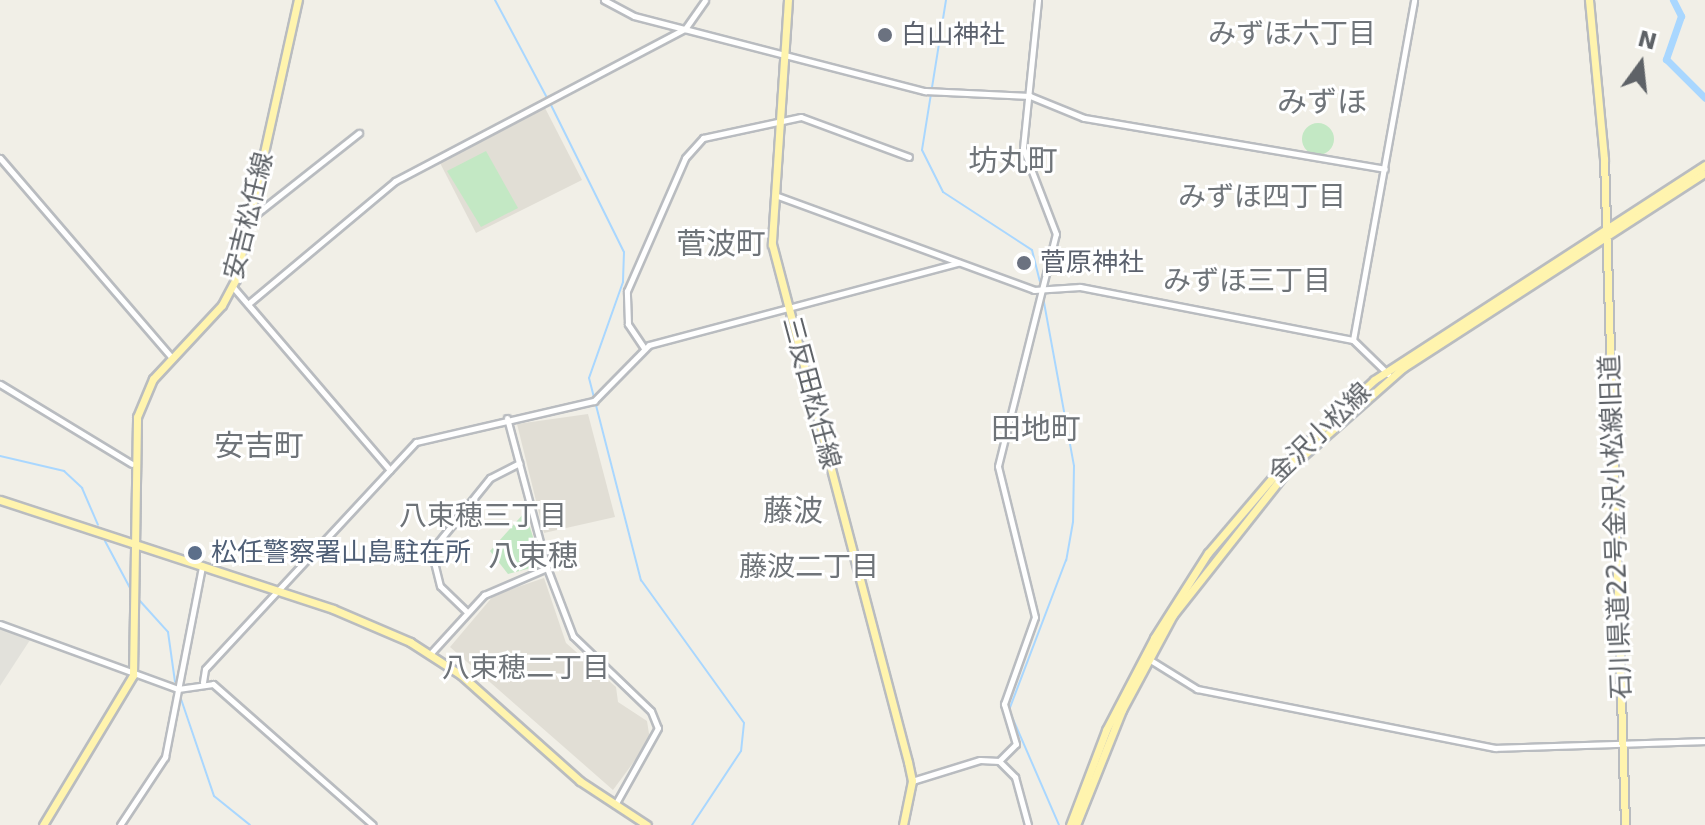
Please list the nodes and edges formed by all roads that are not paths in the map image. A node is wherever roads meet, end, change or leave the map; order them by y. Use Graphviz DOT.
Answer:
graph roads {
  1 [pos="298,0"];
  2 [pos="604,0"];
  3 [pos="705,0"];
  4 [pos="788,0"];
  5 [pos="1038,0"];
  6 [pos="1414,0"];
  7 [pos="1589,0"];
  8 [pos="685,29"];
  9 [pos="784,56"];
  10 [pos="1030,96"];
  11 [pos="779,117"];
  12 [pos="359,133"];
  13 [pos="909,157"];
  14 [pos="0,158"];
  15 [pos="1705,165"];
  16 [pos="1385,169"];
  17 [pos="1705,173"];
  18 [pos="774,194"];
  19 [pos="250,219"];
  20 [pos="1606,232"];
  21 [pos="958,263"];
  22 [pos="233,287"];
  23 [pos="1040,291"];
  24 [pos="248,304"];
  25 [pos="789,308"];
  26 [pos="1353,340"];
  27 [pos="644,348"];
  28 [pos="171,357"];
  29 [pos="1389,375"];
  30 [pos="0,384"];
  31 [pos="507,418"];
  32 [pos="519,463"];
  33 [pos="132,464"];
  34 [pos="390,470"];
  35 [pos="0,500"];
  36 [pos="135,545"];
  37 [pos="202,566"];
  38 [pos="547,568"];
  39 [pos="279,592"];
  40 [pos="467,612"];
  41 [pos="0,624"];
  42 [pos="431,653"];
  43 [pos="1146,657"];
  44 [pos="133,675"];
  45 [pos="203,682"];
  46 [pos="178,689"];
  47 [pos="1705,741"];
  48 [pos="1623,744"];
  49 [pos="999,761"];
  50 [pos="912,781"];
  51 [pos="614,806"];
  52 [pos="43,825"];
  53 [pos="120,825"];
  54 [pos="373,825"];
  55 [pos="647,825"];
  56 [pos="903,825"];
  57 [pos="1028,825"];
  58 [pos="1073,825"];
  59 [pos="1625,825"];
  1 -- 19 [label="main road, 安吉松任線"];
  2 -- 8 [label="street"];
  3 -- 8 [label="street"];
  4 -- 9 [label="main road, 三反田松任線"];
  5 -- 10 [label="street"];
  6 -- 16 [label="street"];
  7 -- 20 [label="main road, 石川県道22号金沢小松線旧道"];
  8 -- 9 [label="street"];
  8 -- 24 [label="street"];
  9 -- 10 [label="street"];
  9 -- 11 [label="main road, 三反田松任線"];
  10 -- 16 [label="street"];
  10 -- 23 [label="street"];
  11 -- 13 [label="street"];
  11 -- 18 [label="main road, 三反田松任線"];
  11 -- 27 [label="street"];
  12 -- 19 [label="street"];
  14 -- 28 [label="street"];
  15 -- 20 [label="main road, 金沢小松線"];
  16 -- 26 [label="street"];
  17 -- 20 [label="main road, 金沢小松線"];
  18 -- 21 [label="street"];
  18 -- 25 [label="main road, 三反田松任線"];
  19 -- 22 [label="main road, 安吉松任線"];
  20 -- 29 [label="main road, 金沢小松線"];
  20 -- 48 [label="main road, 石川県道22号金沢小松線旧道"];
  21 -- 23 [label="street"];
  21 -- 25 [label="street"];
  22 -- 24 [label="street"];
  22 -- 28 [label="main road, 安吉松任線"];
  23 -- 26 [label="street"];
  23 -- 49 [label="street"];
  24 -- 34 [label="street"];
  25 -- 27 [label="street"];
  25 -- 50 [label="main road, 三反田松任線"];
  26 -- 29 [label="street"];
  27 -- 31 [label="street"];
  28 -- 33 [label="main road, 安吉松任線"];
  29 -- 43 [label="main road, 金沢小松線"];
  30 -- 33 [label="street"];
  31 -- 32 [label="street"];
  31 -- 34 [label="street"];
  32 -- 38 [label="street"];
  32 -- 40 [label="street"];
  33 -- 36 [label="main road, 安吉松任線"];
  34 -- 39 [label="street"];
  35 -- 36 [label="main road"];
  36 -- 37 [label="main road"];
  36 -- 44 [label="main road"];
  37 -- 39 [label="main road"];
  37 -- 46 [label="street"];
  38 -- 40 [label="street"];
  38 -- 51 [label="street"];
  39 -- 42 [label="main road"];
  39 -- 45 [label="street"];
  40 -- 42 [label="street"];
  41 -- 44 [label="street"];
  42 -- 51 [label="main road"];
  43 -- 48 [label="street"];
  43 -- 58 [label="main road, 金沢小松線"];
  44 -- 46 [label="street"];
  44 -- 52 [label="main road"];
  45 -- 46 [label="street"];
  45 -- 54 [label="street"];
  46 -- 53 [label="street"];
  47 -- 48 [label="street"];
  48 -- 59 [label="main road, 石川県道22号金沢小松線旧道"];
  49 -- 50 [label="street"];
  49 -- 57 [label="street"];
  50 -- 56 [label="main road, 三反田松任線"];
  51 -- 55 [label="main road"];
}
